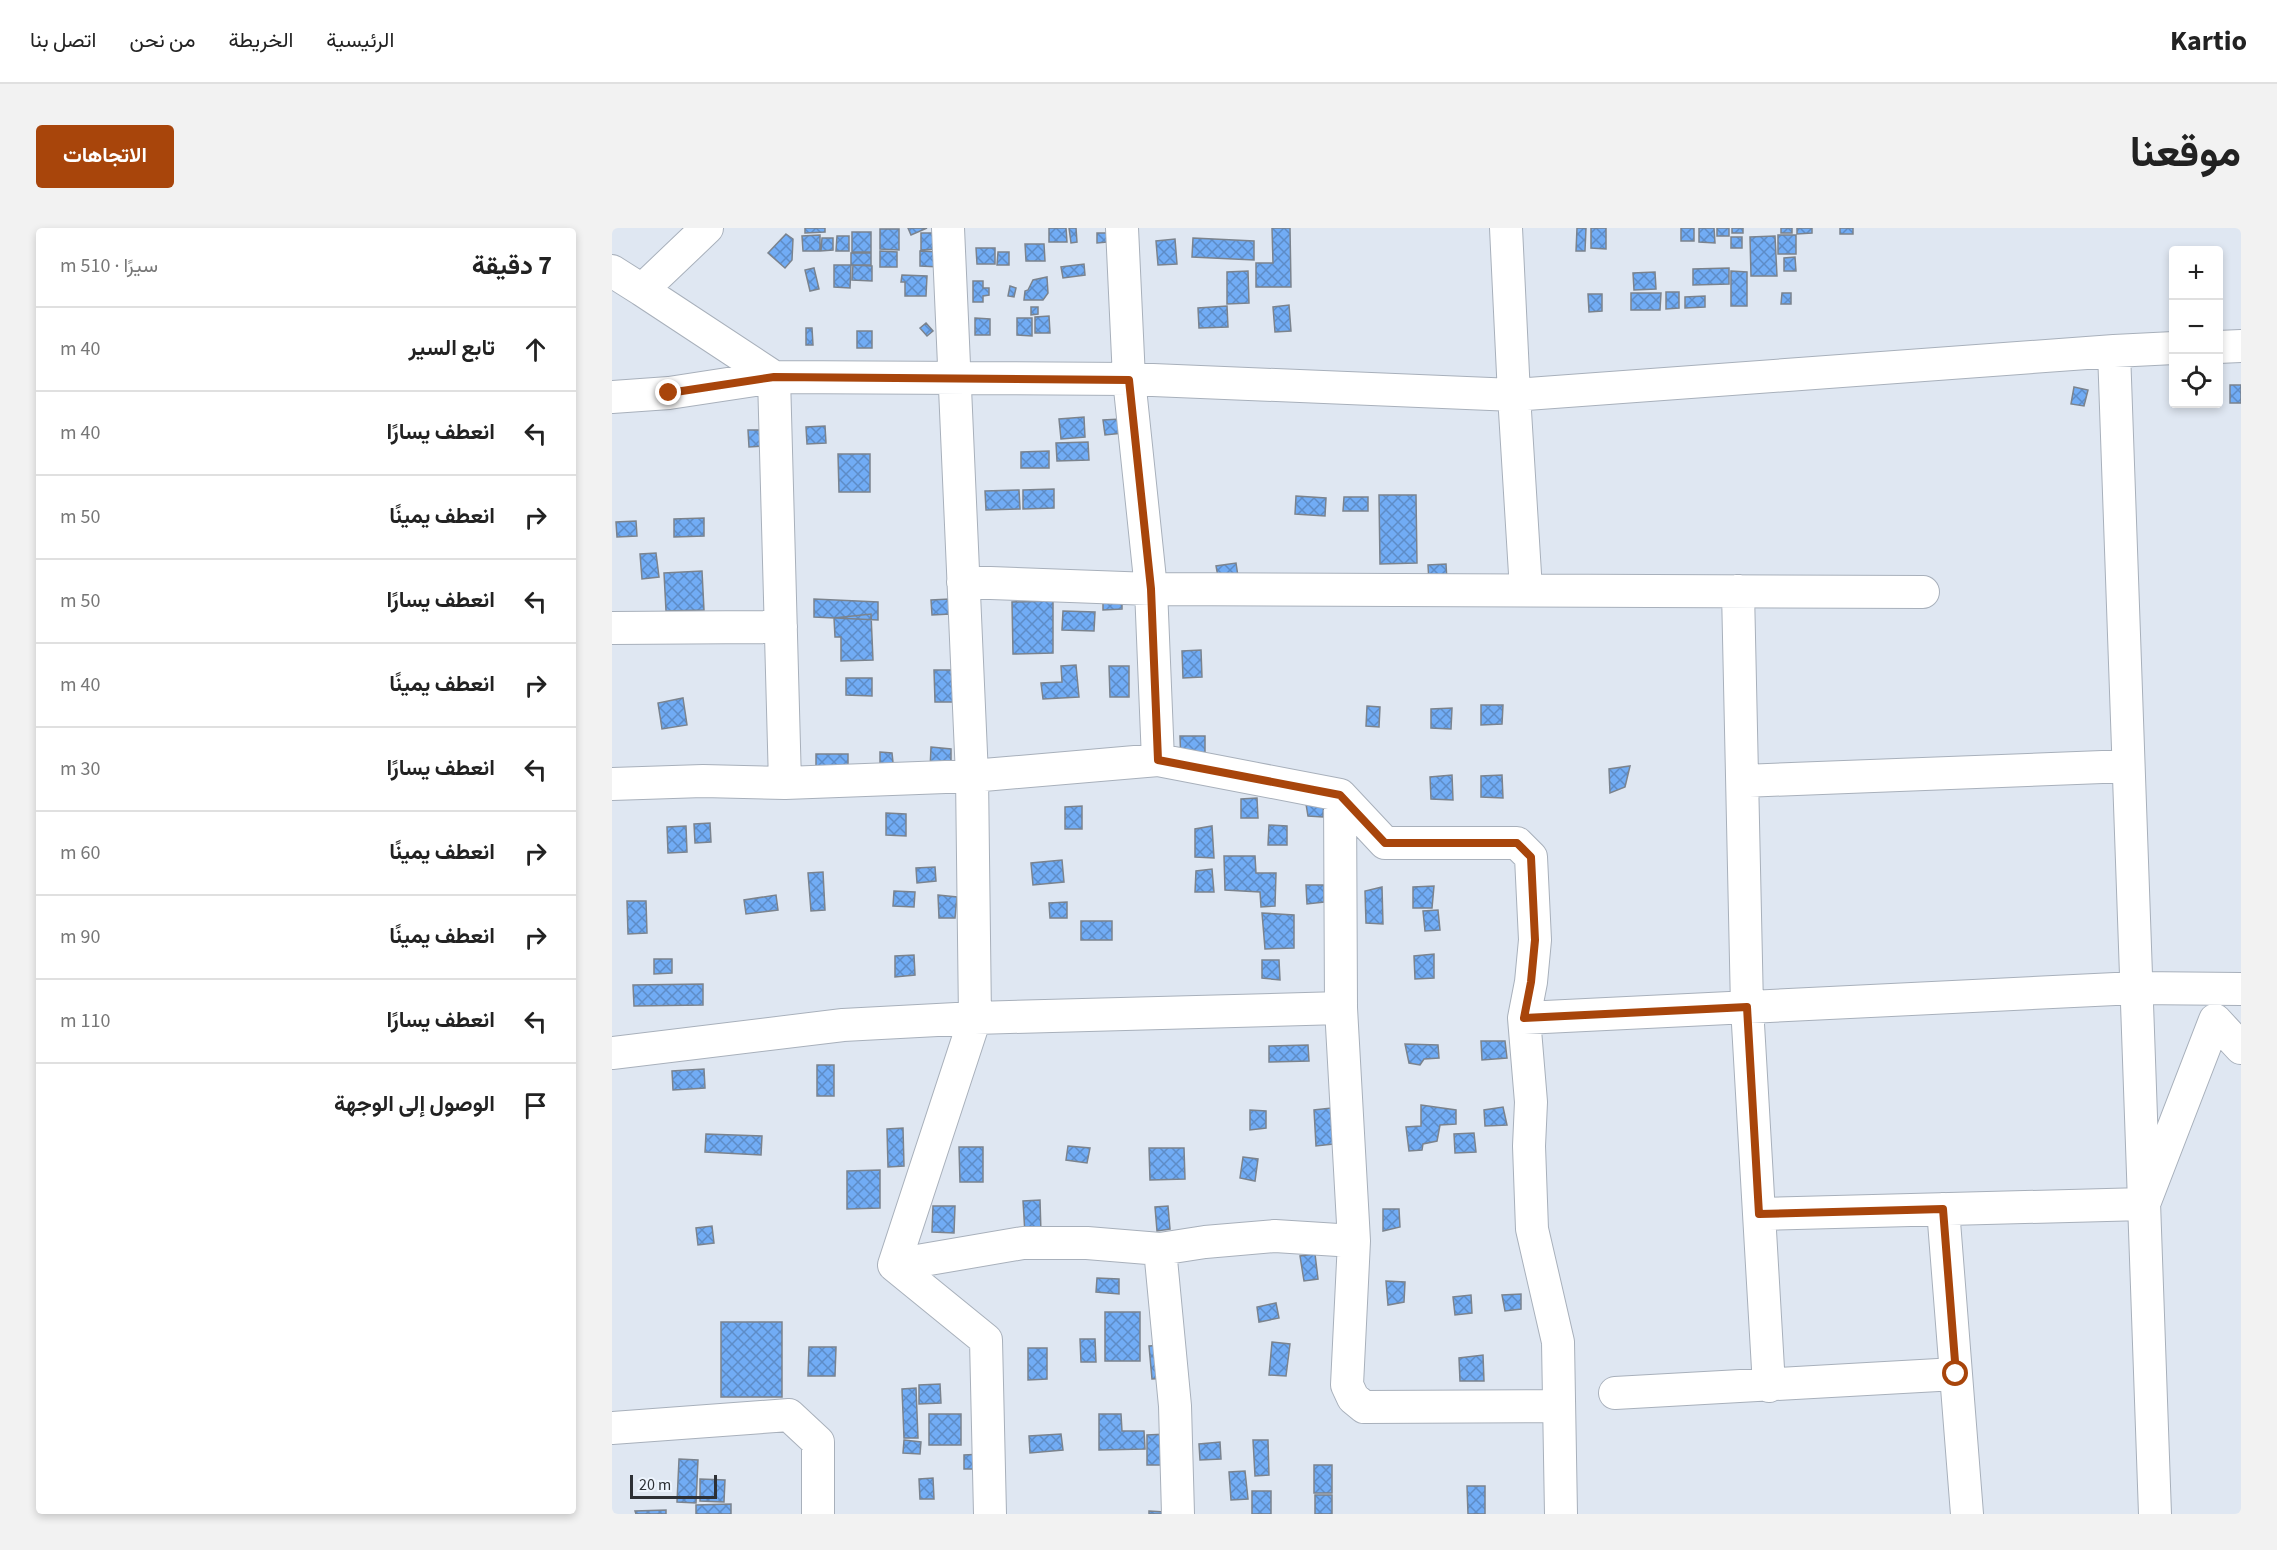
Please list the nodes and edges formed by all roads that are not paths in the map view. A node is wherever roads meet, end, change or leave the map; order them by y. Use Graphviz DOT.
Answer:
graph roads {
  1 [pos="707,228"];
  2 [pos="948,228"];
  3 [pos="1122,228"];
  4 [pos="1506,228"];
  5 [pos="612,271"];
  6 [pos="642,290"];
  7 [pos="2223,346"];
  8 [pos="2241,346"];
  9 [pos="2169,348"];
  10 [pos="2114,351"];
  11 [pos="774,377"];
  12 [pos="953,377"];
  13 [pos="1129,380"];
  14 [pos="1514,395"];
  15 [pos="612,397"];
  16 [pos="963,582"];
  17 [pos="1151,589"];
  18 [pos="1526,590"];
  19 [pos="1738,591"];
  20 [pos="1923,592"];
  21 [pos="781,627"];
  22 [pos="612,628"];
  23 [pos="1158,760"];
  24 [pos="2128,766"];
  25 [pos="972,776"];
  26 [pos="1743,781"];
  27 [pos="785,783"];
  28 [pos="612,784"];
  29 [pos="1340,795"];
  30 [pos="2136,988"];
  31 [pos="2241,988"];
  32 [pos="1747,1007"];
  33 [pos="1341,1008"];
  34 [pos="2228,1014"];
  35 [pos="975,1018"];
  36 [pos="1524,1018"];
  37 [pos="2241,1048"];
  38 [pos="612,1053"];
  39 [pos="2144,1204"];
  40 [pos="1943,1209"];
  41 [pos="1759,1214"];
  42 [pos="1354,1241"];
  43 [pos="1160,1249"];
  44 [pos="894,1265"];
  45 [pos="1956,1374"];
  46 [pos="1769,1386"];
  47 [pos="1615,1393"];
  48 [pos="1559,1406"];
  49 [pos="612,1428"];
  50 [pos="818,1514"];
  51 [pos="990,1514"];
  52 [pos="1178,1514"];
  53 [pos="1561,1514"];
  54 [pos="1966,1514"];
  55 [pos="2155,1514"];
  1 -- 6 [label="street"];
  2 -- 12 [label="street"];
  3 -- 13 [label="street"];
  4 -- 14 [label="street"];
  5 -- 6 [label="street"];
  6 -- 11 [label="street"];
  7 -- 8 [label="street"];
  9 -- 10 [label="street"];
  10 -- 14 [label="street"];
  10 -- 24 [label="street"];
  11 -- 12 [label="street"];
  11 -- 15 [label="street"];
  11 -- 21 [label="street"];
  12 -- 13 [label="street"];
  12 -- 16 [label="street"];
  13 -- 14 [label="street"];
  13 -- 17 [label="street"];
  14 -- 18 [label="street"];
  16 -- 17 [label="street"];
  16 -- 25 [label="street"];
  17 -- 18 [label="street"];
  17 -- 23 [label="street"];
  18 -- 19 [label="street"];
  19 -- 20 [label="street"];
  19 -- 26 [label="street"];
  21 -- 22 [label="street"];
  21 -- 27 [label="street"];
  23 -- 25 [label="street"];
  23 -- 29 [label="street"];
  24 -- 26 [label="street"];
  24 -- 30 [label="street"];
  25 -- 27 [label="street"];
  25 -- 35 [label="street"];
  26 -- 32 [label="street"];
  27 -- 28 [label="street"];
  29 -- 33 [label="street"];
  29 -- 36 [label="street"];
  30 -- 31 [label="street"];
  30 -- 32 [label="street"];
  30 -- 39 [label="street"];
  32 -- 36 [label="street"];
  32 -- 41 [label="street"];
  33 -- 35 [label="street"];
  33 -- 42 [label="street"];
  34 -- 37 [label="street"];
  34 -- 39 [label="street"];
  35 -- 38 [label="street"];
  35 -- 44 [label="street"];
  36 -- 48 [label="street"];
  39 -- 40 [label="street"];
  39 -- 55 [label="street"];
  40 -- 41 [label="street"];
  40 -- 45 [label="street"];
  41 -- 46 [label="street"];
  42 -- 43 [label="street"];
  42 -- 48 [label="street"];
  43 -- 44 [label="street"];
  43 -- 52 [label="street"];
  44 -- 51 [label="street"];
  45 -- 46 [label="street"];
  45 -- 54 [label="street"];
  46 -- 47 [label="street"];
  48 -- 53 [label="street"];
  49 -- 50 [label="street"];
}
